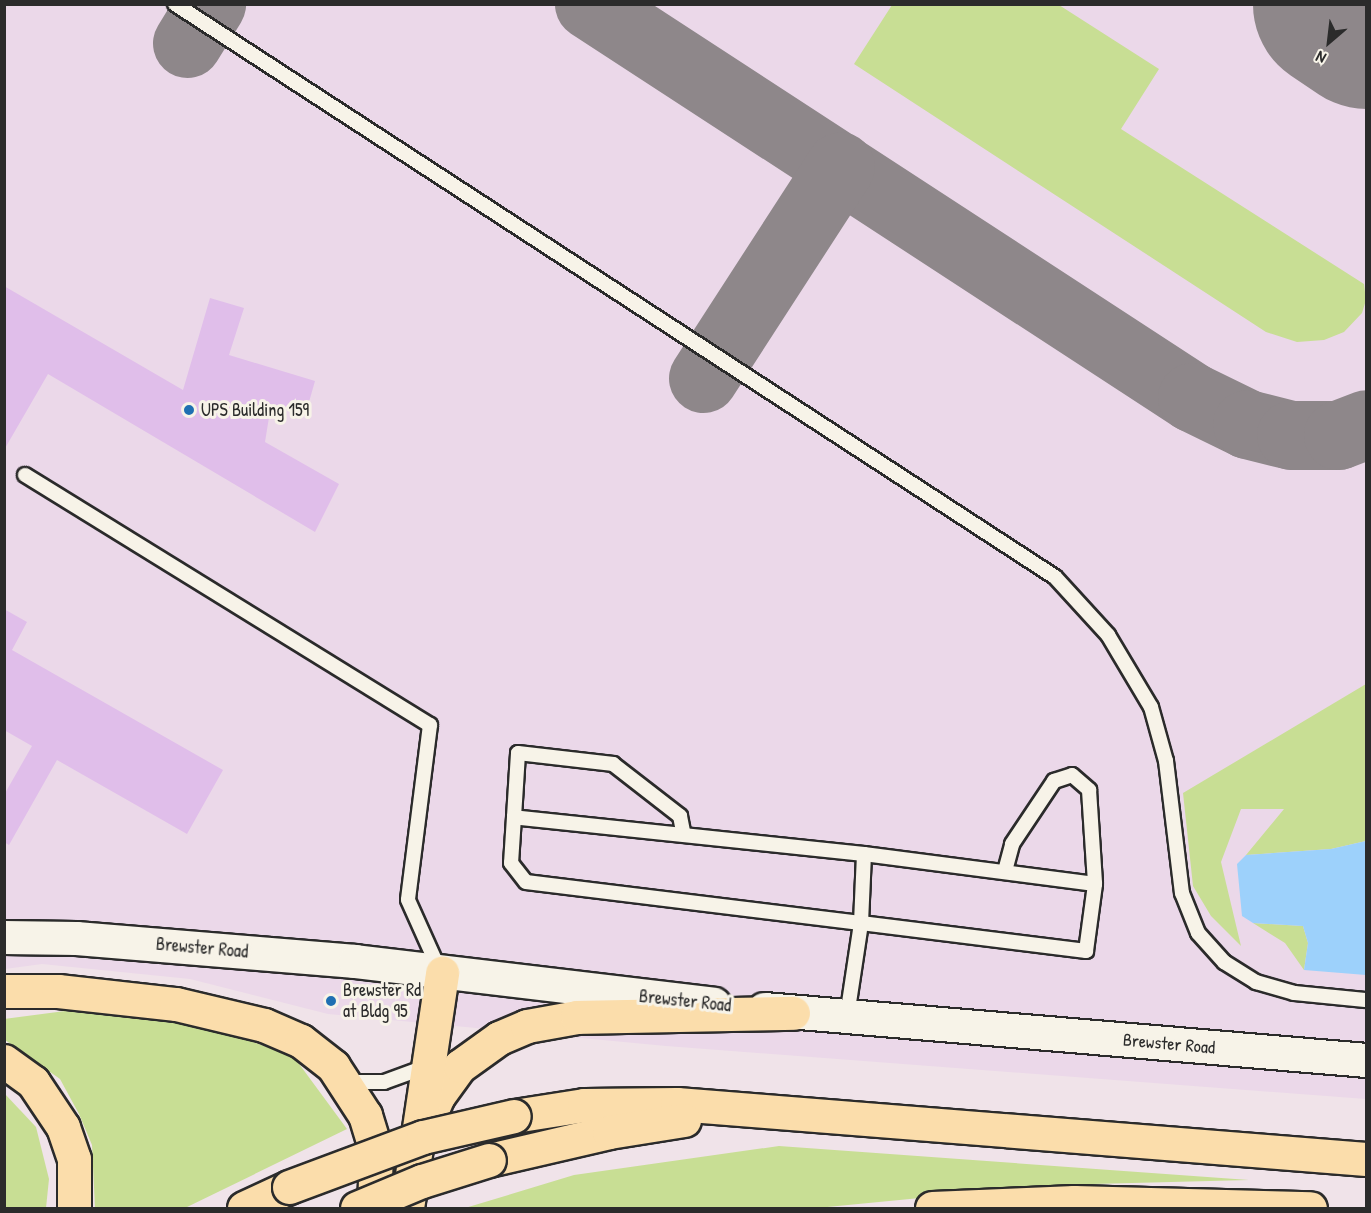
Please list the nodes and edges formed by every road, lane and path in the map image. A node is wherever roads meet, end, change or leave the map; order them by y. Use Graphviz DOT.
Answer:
graph roads {
  1 [pos="175,4"];
  2 [pos="25,475"];
  3 [pos="514,817"];
  4 [pos="683,832"];
  5 [pos="864,854"];
  6 [pos="1005,871"];
  7 [pos="1095,884"];
  8 [pos="861,923"];
  9 [pos="4,937"];
  10 [pos="442,973"];
  11 [pos="4,991"];
  12 [pos="1366,1000"];
  13 [pos="793,1012"];
  14 [pos="847,1018"];
  15 [pos="1366,1060"];
  16 [pos="4,1061"];
  17 [pos="428,1066"];
  18 [pos="346,1082"];
  19 [pos="842,1114"];
  20 [pos="414,1151"];
  21 [pos="1366,1159"];
  22 [pos="74,1209"];
  23 [pos="244,1209"];
  24 [pos="357,1209"];
  25 [pos="374,1209"];
  26 [pos="407,1209"];
  27 [pos="932,1209"];
  28 [pos="1310,1209"];
  1 -- 12 [label="lane"];
  2 -- 10 [label="lane"];
  3 -- 4 [label="lane"];
  3 -- 4 [label="lane"];
  3 -- 8 [label="lane"];
  4 -- 5 [label="lane"];
  5 -- 6 [label="lane"];
  5 -- 8 [label="lane"];
  6 -- 7 [label="lane"];
  6 -- 7 [label="lane"];
  7 -- 8 [label="lane"];
  8 -- 14 [label="lane"];
  9 -- 10 [label="street, Brewster Road"];
  10 -- 13 [label="street, Brewster Road"];
  10 -- 17 [label="highway"];
  11 -- 18 [label="highway"];
  13 -- 14 [label="street, Brewster Road"];
  13 -- 20 [label="highway"];
  14 -- 15 [label="street, Brewster Road"];
  16 -- 22 [label="highway"];
  17 -- 18 [label="lane"];
  17 -- 20 [label="highway"];
  18 -- 25 [label="highway"];
  19 -- 21 [label="highway"];
  19 -- 23 [label="highway, bridge"];
  19 -- 24 [label="highway, bridge"];
  20 -- 26 [label="highway"];
  27 -- 28 [label="highway"];
}
